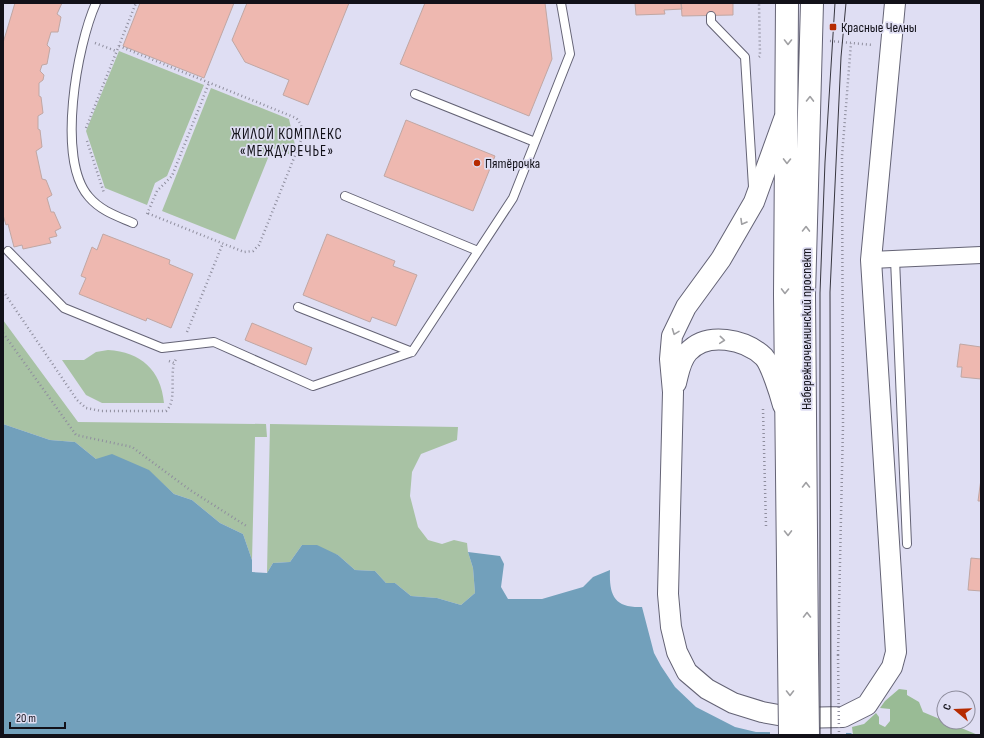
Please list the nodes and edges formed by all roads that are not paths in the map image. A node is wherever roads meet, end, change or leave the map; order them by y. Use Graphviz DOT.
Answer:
graph roads {
  1 [pos="96,3"];
  2 [pos="561,3"];
  3 [pos="787,3"];
  4 [pos="812,3"];
  5 [pos="895,3"];
  6 [pos="711,16"];
  7 [pos="415,94"];
  8 [pos="788,108"];
  9 [pos="535,142"];
  10 [pos="345,196"];
  11 [pos="754,202"];
  12 [pos="133,223"];
  13 [pos="8,251"];
  14 [pos="478,251"];
  15 [pos="981,255"];
  16 [pos="895,259"];
  17 [pos="871,260"];
  18 [pos="298,307"];
  19 [pos="412,352"];
  20 [pos="673,392"];
  21 [pos="787,417"];
  22 [pos="907,544"];
  23 [pos="798,654"];
  24 [pos="790,735"];
  25 [pos="808,735"];
  1 -- 12 [label="lane"];
  2 -- 9 [label="lane"];
  3 -- 8 [label="main road, Набережночелнинский проспект, one-way"];
  23 -- 4 [label="main road, Набережночелнинский проспект, one-way"];
  5 -- 17 [label="street"];
  6 -- 11 [label="lane"];
  7 -- 9 [label="lane"];
  8 -- 11 [label="street"];
  8 -- 21 [label="main road, Набережночелнинский проспект, one-way"];
  9 -- 14 [label="lane"];
  10 -- 14 [label="lane"];
  11 -- 20 [label="street, one-way"];
  13 -- 19 [label="lane"];
  14 -- 19 [label="lane"];
  15 -- 16 [label="street"];
  16 -- 17 [label="street"];
  16 -- 22 [label="lane"];
  17 -- 20 [label="street"];
  18 -- 19 [label="lane"];
  20 -- 21 [label="street, one-way"];
  21 -- 23 [label="main road, Набережночелнинский проспект, one-way"];
  23 -- 24 [label="main road, one-way, bridge"];
  23 -- 25 [label="main road, bridge"];
}
